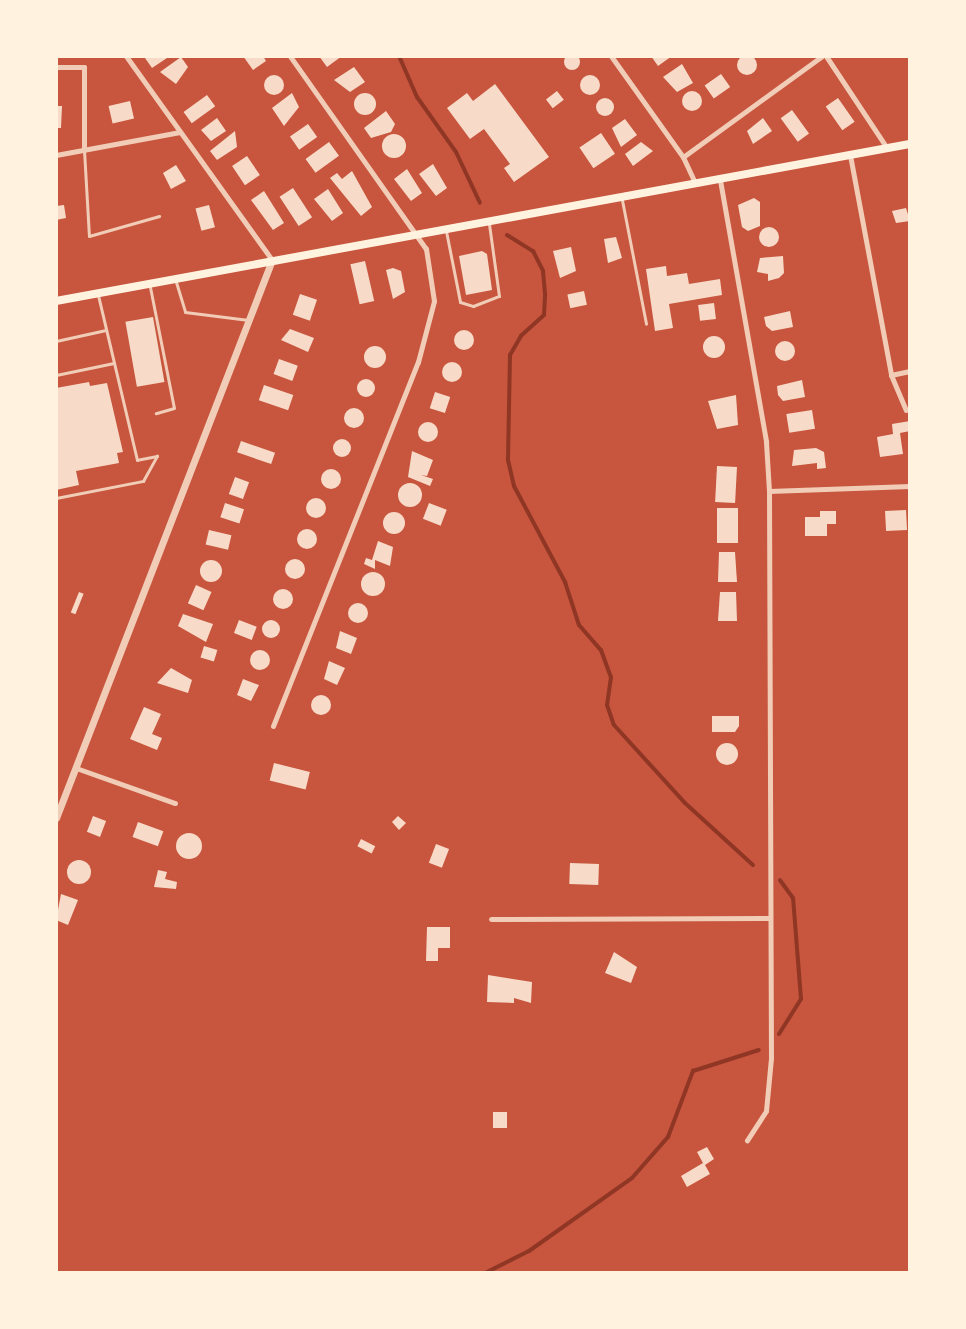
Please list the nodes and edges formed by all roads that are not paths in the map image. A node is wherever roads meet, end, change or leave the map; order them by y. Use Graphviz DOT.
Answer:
graph roads {
  1 [pos="126,56"];
  2 [pos="290,56"];
  3 [pos="611,56"];
  4 [pos="824,56"];
  5 [pos="56,67"];
  6 [pos="180,132"];
  7 [pos="910,144"];
  8 [pos="887,148"];
  9 [pos="84,150"];
  10 [pos="850,154"];
  11 [pos="56,155"];
  12 [pos="683,157"];
  13 [pos="720,180"];
  14 [pos="696,184"];
  15 [pos="621,197"];
  16 [pos="159,216"];
  17 [pos="488,220"];
  18 [pos="446,227"];
  19 [pos="415,232"];
  20 [pos="272,260"];
  21 [pos="175,278"];
  22 [pos="149,283"];
  23 [pos="97,293"];
  24 [pos="56,301"];
  25 [pos="249,320"];
  26 [pos="646,324"];
  27 [pos="106,330"];
  28 [pos="56,341"];
  29 [pos="114,363"];
  30 [pos="910,371"];
  31 [pos="56,375"];
  32 [pos="891,375"];
  33 [pos="906,410"];
  34 [pos="156,413"];
  35 [pos="910,486"];
  36 [pos="769,491"];
  37 [pos="56,498"];
  38 [pos="273,726"];
  39 [pos="76,768"];
  40 [pos="175,803"];
  41 [pos="56,818"];
  42 [pos="770,918"];
  43 [pos="491,919"];
  44 [pos="747,1140"];
  1 -- 6 [label="street"];
  2 -- 19 [label="street"];
  3 -- 12 [label="street"];
  4 -- 8 [label="street"];
  4 -- 12 [label="street"];
  5 -- 9 [label="street"];
  6 -- 9 [label="street"];
  6 -- 20 [label="street"];
  7 -- 8 [label="main road"];
  8 -- 10 [label="main road"];
  9 -- 11 [label="street"];
  9 -- 16 [label="lane"];
  10 -- 13 [label="main road"];
  10 -- 32 [label="street"];
  12 -- 14 [label="street"];
  13 -- 14 [label="main road"];
  13 -- 36 [label="street"];
  14 -- 15 [label="main road"];
  15 -- 17 [label="main road"];
  15 -- 26 [label="lane"];
  17 -- 18 [label="main road"];
  17 -- 18 [label="lane"];
  18 -- 19 [label="main road"];
  19 -- 20 [label="main road"];
  19 -- 38 [label="street"];
  20 -- 21 [label="main road"];
  20 -- 25 [label="street"];
  21 -- 22 [label="main road"];
  21 -- 25 [label="lane"];
  22 -- 23 [label="main road"];
  22 -- 34 [label="lane"];
  23 -- 24 [label="main road"];
  23 -- 27 [label="lane"];
  25 -- 39 [label="street"];
  27 -- 28 [label="lane"];
  27 -- 29 [label="lane"];
  29 -- 31 [label="lane"];
  29 -- 37 [label="lane"];
  30 -- 32 [label="street"];
  32 -- 33 [label="street"];
  35 -- 36 [label="street"];
  36 -- 42 [label="street"];
  39 -- 40 [label="street"];
  39 -- 41 [label="street"];
  42 -- 43 [label="street"];
  42 -- 44 [label="street"];
}
